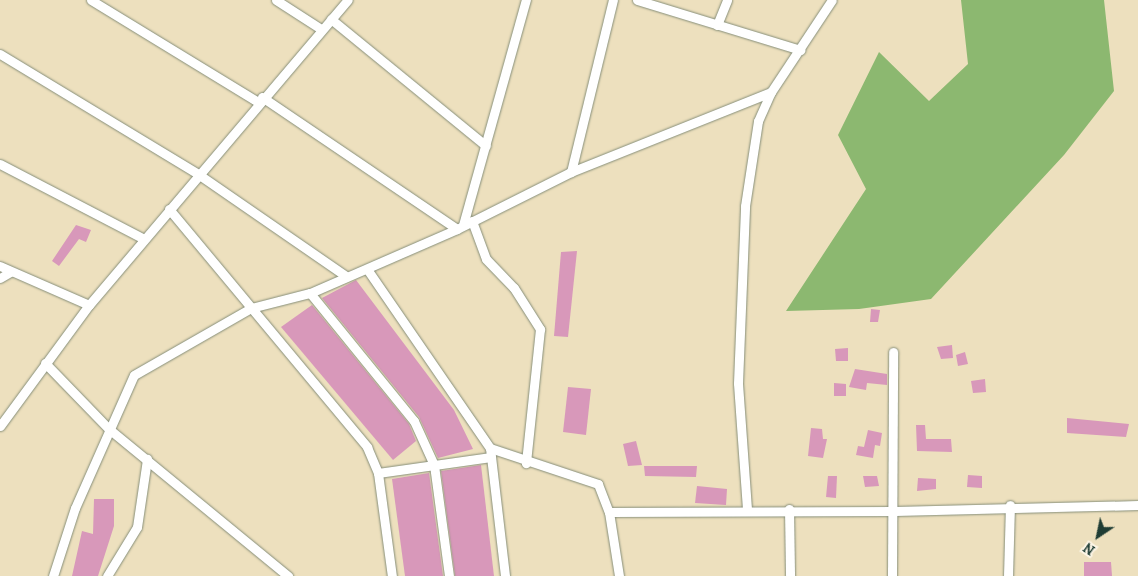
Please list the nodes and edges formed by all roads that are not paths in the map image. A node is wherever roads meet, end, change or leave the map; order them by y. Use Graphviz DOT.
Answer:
graph roads {
  1 [pos="91,0"];
  2 [pos="276,0"];
  3 [pos="348,0"];
  4 [pos="526,0"];
  5 [pos="613,0"];
  6 [pos="637,0"];
  7 [pos="727,0"];
  8 [pos="832,0"];
  9 [pos="331,19"];
  10 [pos="717,25"];
  11 [pos="321,29"];
  12 [pos="801,50"];
  13 [pos="0,54"];
  14 [pos="771,92"];
  15 [pos="260,99"];
  16 [pos="486,146"];
  17 [pos="0,164"];
  18 [pos="571,172"];
  19 [pos="198,174"];
  20 [pos="168,209"];
  21 [pos="472,221"];
  22 [pos="460,227"];
  23 [pos="144,239"];
  24 [pos="0,266"];
  25 [pos="367,268"];
  26 [pos="10,272"];
  27 [pos="346,276"];
  28 [pos="0,278"];
  29 [pos="310,293"];
  30 [pos="89,305"];
  31 [pos="251,308"];
  32 [pos="893,352"];
  33 [pos="45,363"];
  34 [pos="0,426"];
  35 [pos="109,429"];
  36 [pos="490,453"];
  37 [pos="147,459"];
  38 [pos="526,463"];
  39 [pos="434,464"];
  40 [pos="378,473"];
  41 [pos="1010,505"];
  42 [pos="1138,505"];
  43 [pos="747,509"];
  44 [pos="788,509"];
  45 [pos="609,512"];
  46 [pos="895,512"];
  47 [pos="53,576"];
  48 [pos="106,576"];
  49 [pos="288,576"];
  50 [pos="392,576"];
  51 [pos="449,576"];
  52 [pos="505,576"];
  53 [pos="619,576"];
  54 [pos="790,576"];
  55 [pos="892,576"];
  56 [pos="1008,576"];
  1 -- 15 [label="street"];
  2 -- 11 [label="street"];
  3 -- 9 [label="street"];
  4 -- 16 [label="street"];
  5 -- 18 [label="street"];
  6 -- 10 [label="street"];
  7 -- 10 [label="street"];
  8 -- 12 [label="street"];
  9 -- 11 [label="street"];
  9 -- 16 [label="street"];
  10 -- 12 [label="street"];
  11 -- 15 [label="street"];
  12 -- 14 [label="street"];
  13 -- 19 [label="street"];
  14 -- 18 [label="street"];
  14 -- 43 [label="street"];
  15 -- 19 [label="street"];
  15 -- 22 [label="street"];
  16 -- 22 [label="street"];
  17 -- 23 [label="street"];
  18 -- 21 [label="street"];
  19 -- 20 [label="street"];
  19 -- 27 [label="street"];
  20 -- 23 [label="street"];
  20 -- 31 [label="street"];
  21 -- 22 [label="street"];
  21 -- 38 [label="street"];
  22 -- 25 [label="street"];
  23 -- 30 [label="street"];
  24 -- 26 [label="street"];
  25 -- 27 [label="street"];
  25 -- 36 [label="street"];
  26 -- 28 [label="street"];
  26 -- 30 [label="street"];
  27 -- 29 [label="street"];
  29 -- 31 [label="street"];
  29 -- 39 [label="street"];
  30 -- 33 [label="street"];
  31 -- 35 [label="street"];
  31 -- 40 [label="street"];
  32 -- 46 [label="street"];
  33 -- 34 [label="street"];
  33 -- 35 [label="street"];
  35 -- 37 [label="street"];
  35 -- 47 [label="street"];
  36 -- 38 [label="street"];
  36 -- 39 [label="street"];
  36 -- 52 [label="street"];
  37 -- 48 [label="street"];
  37 -- 49 [label="street"];
  38 -- 45 [label="street"];
  39 -- 40 [label="street"];
  39 -- 51 [label="street"];
  40 -- 50 [label="street"];
  41 -- 42 [label="street"];
  41 -- 46 [label="street"];
  41 -- 56 [label="street"];
  43 -- 44 [label="street"];
  43 -- 45 [label="street"];
  44 -- 46 [label="street"];
  44 -- 54 [label="street"];
  45 -- 53 [label="street"];
  46 -- 55 [label="street"];
}
